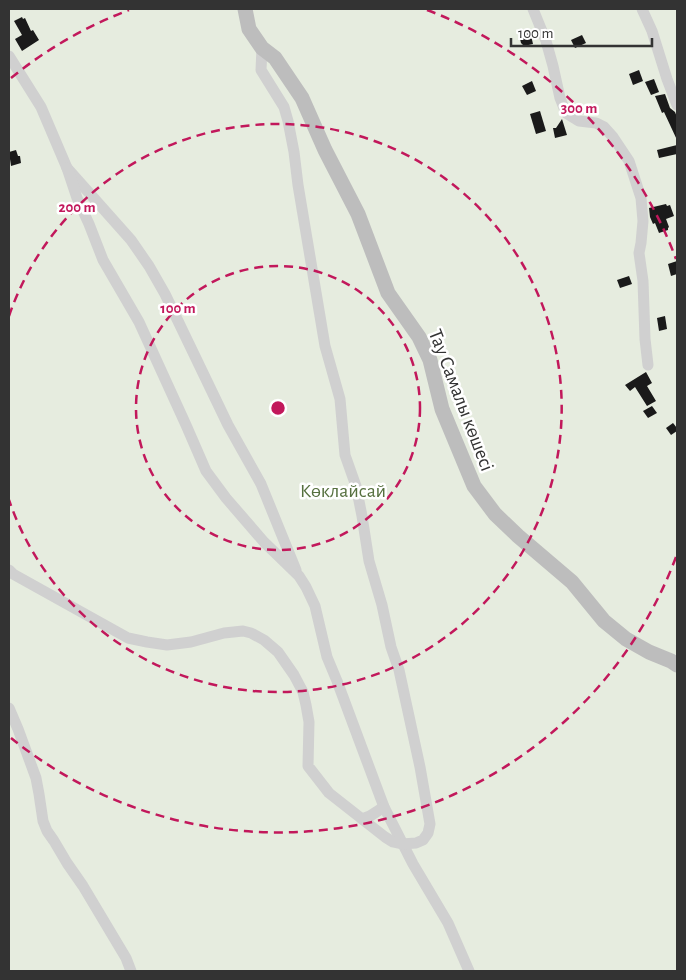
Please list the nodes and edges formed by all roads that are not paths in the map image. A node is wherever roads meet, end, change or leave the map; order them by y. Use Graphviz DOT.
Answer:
graph roads {
  1 [pos="245,9"];
  2 [pos="534,9"];
  3 [pos="642,9"];
  4 [pos="262,48"];
  5 [pos="9,56"];
  6 [pos="677,104"];
  7 [pos="66,168"];
  8 [pos="648,366"];
  9 [pos="9,570"];
  10 [pos="299,576"];
  11 [pos="677,665"];
  12 [pos="9,708"];
  13 [pos="384,807"];
  14 [pos="362,819"];
  15 [pos="402,844"];
  16 [pos="130,971"];
  17 [pos="469,971"];
  1 -- 4 [label="street, Тау Самалы көшесі"];
  2 -- 8 [label="street"];
  3 -- 6 [label="street"];
  4 -- 11 [label="street, Тау Самалы көшесі"];
  4 -- 15 [label="street"];
  5 -- 7 [label="street"];
  7 -- 10 [label="street"];
  7 -- 10 [label="street"];
  9 -- 14 [label="street"];
  10 -- 13 [label="street"];
  12 -- 16 [label="street"];
  13 -- 14 [label="street"];
  13 -- 15 [label="street"];
  14 -- 15 [label="street"];
  15 -- 17 [label="street"];
}
